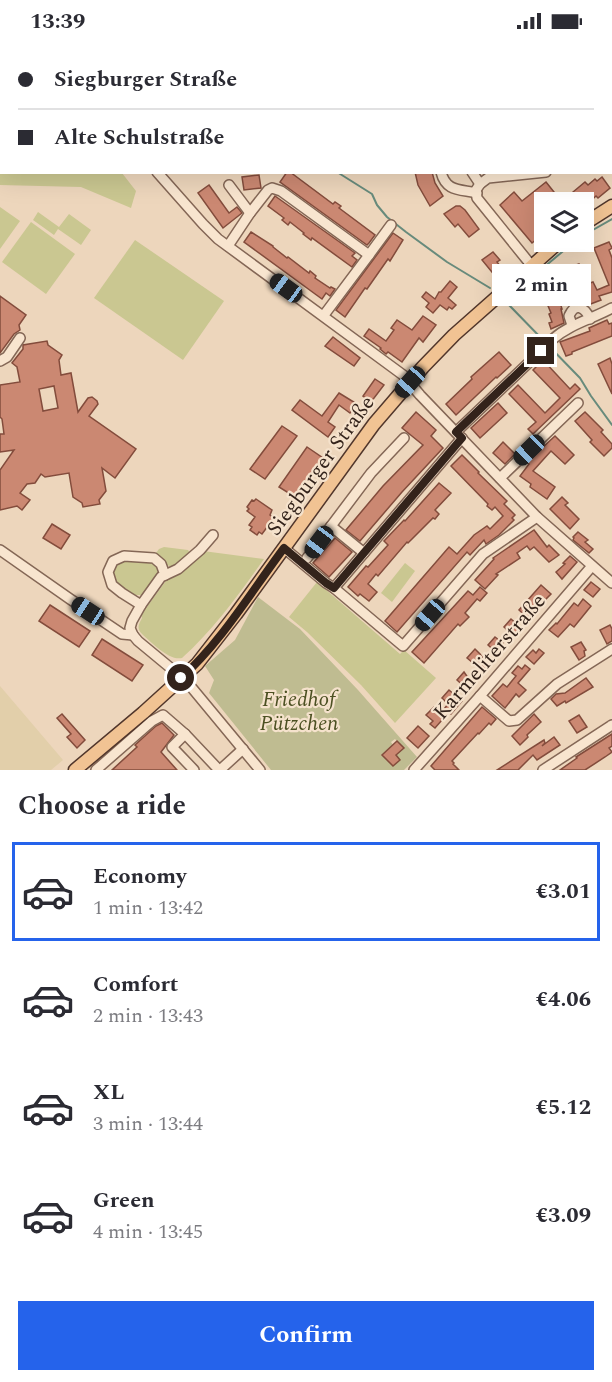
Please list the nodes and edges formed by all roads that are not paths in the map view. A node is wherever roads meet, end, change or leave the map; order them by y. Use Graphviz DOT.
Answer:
graph roads {
  1 [pos="159,174"];
  2 [pos="442,174"];
  3 [pos="533,174"];
  4 [pos="482,182"];
  5 [pos="229,185"];
  6 [pos="612,206"];
  7 [pos="250,213"];
  8 [pos="594,218"];
  9 [pos="391,225"];
  10 [pos="228,246"];
  11 [pos="547,252"];
  12 [pos="369,255"];
  13 [pos="531,265"];
  14 [pos="612,308"];
  15 [pos="324,315"];
  16 [pos="590,319"];
  17 [pos="572,325"];
  18 [pos="20,338"];
  19 [pos="553,339"];
  20 [pos="541,351"];
  21 [pos="0,361"];
  22 [pos="410,382"];
  23 [pos="578,403"];
  24 [pos="459,435"];
  25 [pos="404,438"];
  26 [pos="500,478"];
  27 [pos="537,517"];
  28 [pos="331,526"];
  29 [pos="213,535"];
  30 [pos="284,548"];
  31 [pos="0,550"];
  32 [pos="364,553"];
  33 [pos="307,558"];
  34 [pos="592,566"];
  35 [pos="165,575"];
  36 [pos="612,584"];
  37 [pos="334,588"];
  38 [pos="141,606"];
  39 [pos="133,635"];
  40 [pos="612,649"];
  41 [pos="181,678"];
  42 [pos="480,696"];
  43 [pos="612,724"];
  44 [pos="185,734"];
  45 [pos="243,749"];
  46 [pos="420,768"];
  47 [pos="75,770"];
  48 [pos="96,770"];
  49 [pos="194,770"];
  50 [pos="220,770"];
  51 [pos="260,770"];
  52 [pos="543,770"];
  1 -- 10 [label="street"];
  2 -- 4 [label="street"];
  3 -- 4 [label="street"];
  4 -- 13 [label="street"];
  5 -- 7 [label="street"];
  6 -- 8 [label="main road"];
  7 -- 10 [label="street"];
  7 -- 12 [label="street"];
  9 -- 12 [label="street"];
  10 -- 15 [label="street"];
  11 -- 13 [label="main road, Siegburger Straße"];
  12 -- 15 [label="street"];
  13 -- 22 [label="main road, Siegburger Straße"];
  14 -- 16 [label="street"];
  15 -- 22 [label="street"];
  16 -- 17 [label="street"];
  16 -- 17 [label="street"];
  17 -- 19 [label="street"];
  18 -- 21 [label="street"];
  20 -- 24 [label="street"];
  22 -- 24 [label="street"];
  22 -- 30 [label="main road, Siegburger Straße"];
  23 -- 26 [label="street"];
  24 -- 26 [label="street"];
  24 -- 32 [label="street"];
  25 -- 28 [label="street"];
  26 -- 27 [label="street"];
  27 -- 34 [label="street"];
  27 -- 37 [label="street"];
  28 -- 32 [label="street"];
  28 -- 33 [label="street"];
  29 -- 35 [label="street"];
  30 -- 37 [label="street"];
  30 -- 41 [label="main road, Siegburger Straße"];
  31 -- 39 [label="street"];
  32 -- 37 [label="street"];
  34 -- 36 [label="street"];
  34 -- 42 [label="street, Karmeliterstraße"];
  35 -- 38 [label="street"];
  35 -- 38 [label="street"];
  38 -- 39 [label="street"];
  39 -- 41 [label="street"];
  40 -- 42 [label="street"];
  41 -- 45 [label="street"];
  41 -- 47 [label="main road, Siegburger Straße"];
  42 -- 46 [label="street, Karmeliterstraße"];
  43 -- 52 [label="street"];
  44 -- 48 [label="street"];
  44 -- 49 [label="street"];
  44 -- 50 [label="street"];
  45 -- 50 [label="street"];
  45 -- 51 [label="street"];
}
